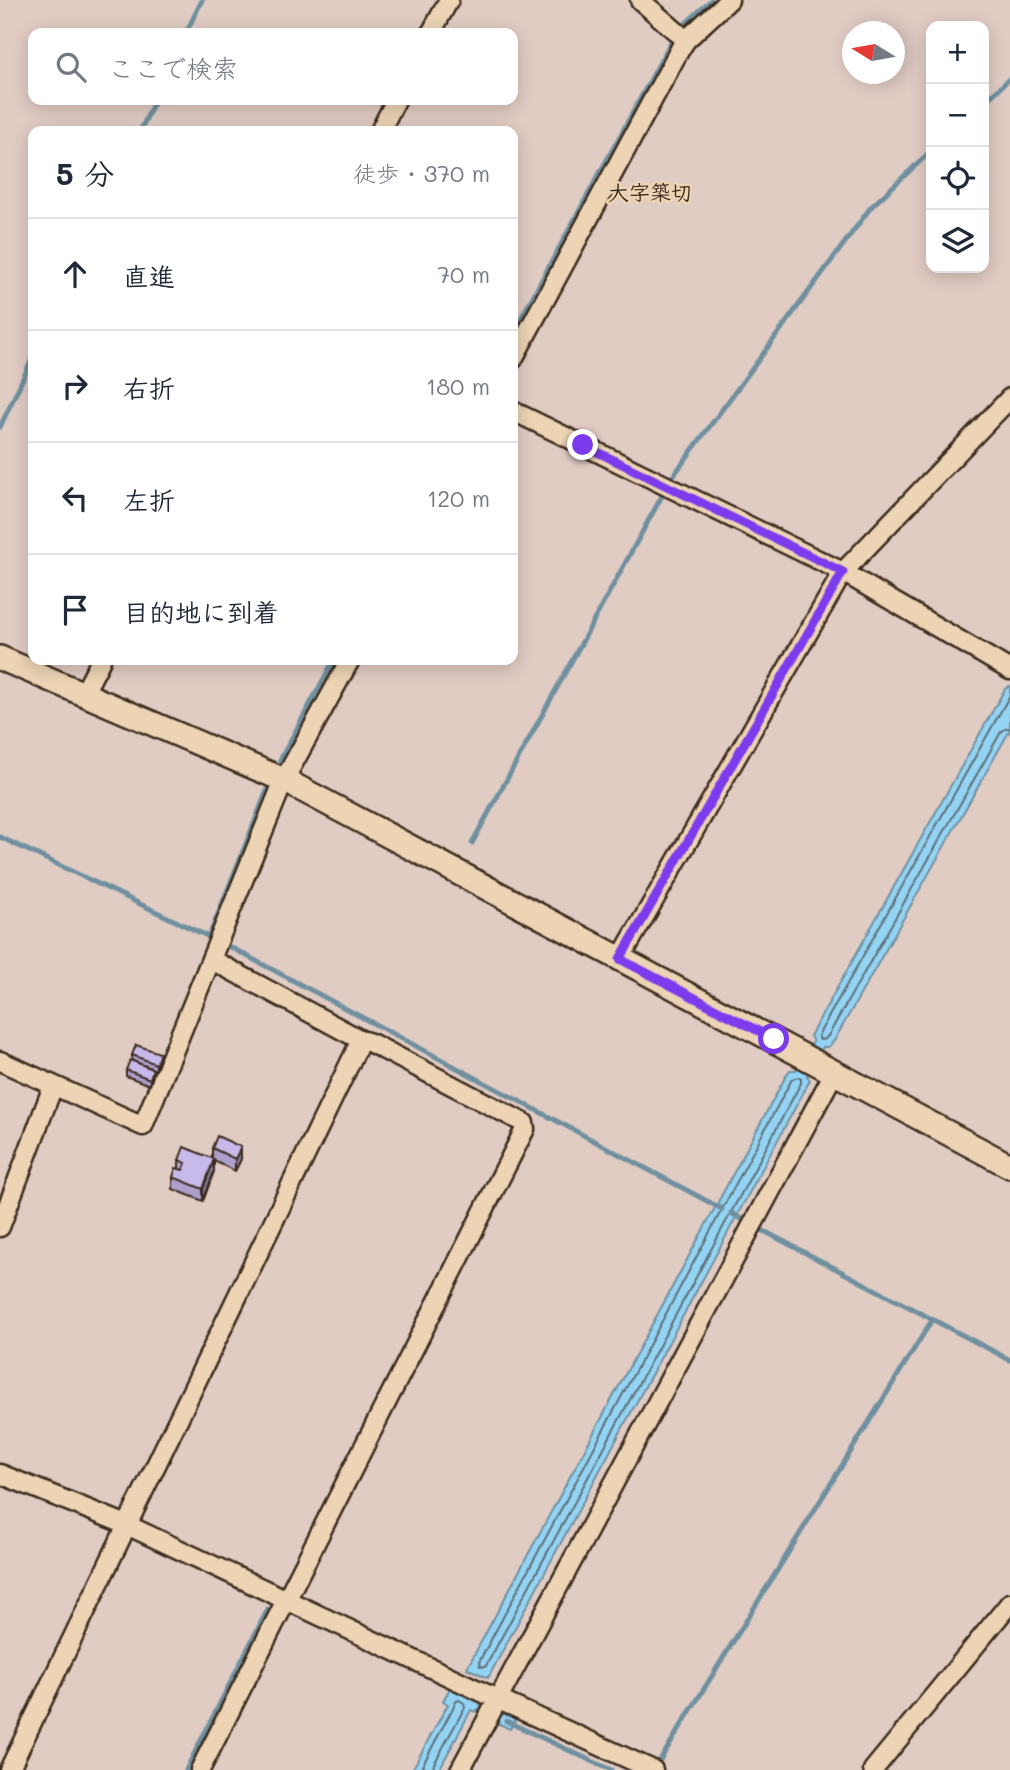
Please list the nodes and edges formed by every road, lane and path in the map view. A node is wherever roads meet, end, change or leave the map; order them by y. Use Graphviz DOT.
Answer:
graph roads {
  1 [pos="449,0"];
  2 [pos="640,0"];
  3 [pos="729,0"];
  4 [pos="434,28"];
  5 [pos="687,40"];
  6 [pos="393,105"];
  7 [pos="383,126"];
  8 [pos="518,350"];
  9 [pos="1010,398"];
  10 [pos="518,413"];
  11 [pos="843,572"];
  12 [pos="0,658"];
  13 [pos="98,665"];
  14 [pos="347,665"];
  15 [pos="1010,670"];
  16 [pos="84,693"];
  17 [pos="284,780"];
  18 [pos="217,947"];
  19 [pos="620,959"];
  20 [pos="362,1040"];
  21 [pos="0,1061"];
  22 [pos="826,1075"];
  23 [pos="53,1086"];
  24 [pos="1010,1166"];
  25 [pos="0,1227"];
  26 [pos="0,1474"];
  27 [pos="127,1525"];
  28 [pos="287,1600"];
  29 [pos="1010,1603"];
  30 [pos="492,1709"];
  31 [pos="9,1770"];
  32 [pos="200,1770"];
  33 [pos="460,1770"];
  34 [pos="653,1770"];
  35 [pos="873,1770"];
  1 -- 4 [label="street"];
  2 -- 5 [label="street"];
  3 -- 5 [label="street"];
  5 -- 8 [label="street"];
  6 -- 7 [label="street"];
  9 -- 11 [label="street"];
  10 -- 11 [label="street"];
  11 -- 15 [label="street"];
  11 -- 19 [label="street"];
  12 -- 16 [label="street"];
  13 -- 16 [label="street"];
  14 -- 17 [label="street"];
  16 -- 17 [label="street"];
  17 -- 18 [label="street"];
  17 -- 19 [label="street"];
  18 -- 20 [label="street"];
  18 -- 23 [label="street"];
  19 -- 22 [label="street"];
  20 -- 27 [label="street"];
  20 -- 28 [label="street"];
  21 -- 23 [label="street"];
  22 -- 24 [label="street"];
  22 -- 30 [label="street"];
  23 -- 25 [label="street"];
  26 -- 27 [label="street"];
  27 -- 28 [label="street"];
  27 -- 31 [label="street"];
  28 -- 30 [label="street"];
  28 -- 32 [label="street"];
  29 -- 35 [label="street"];
  30 -- 33 [label="street"];
  30 -- 34 [label="street"];
}
